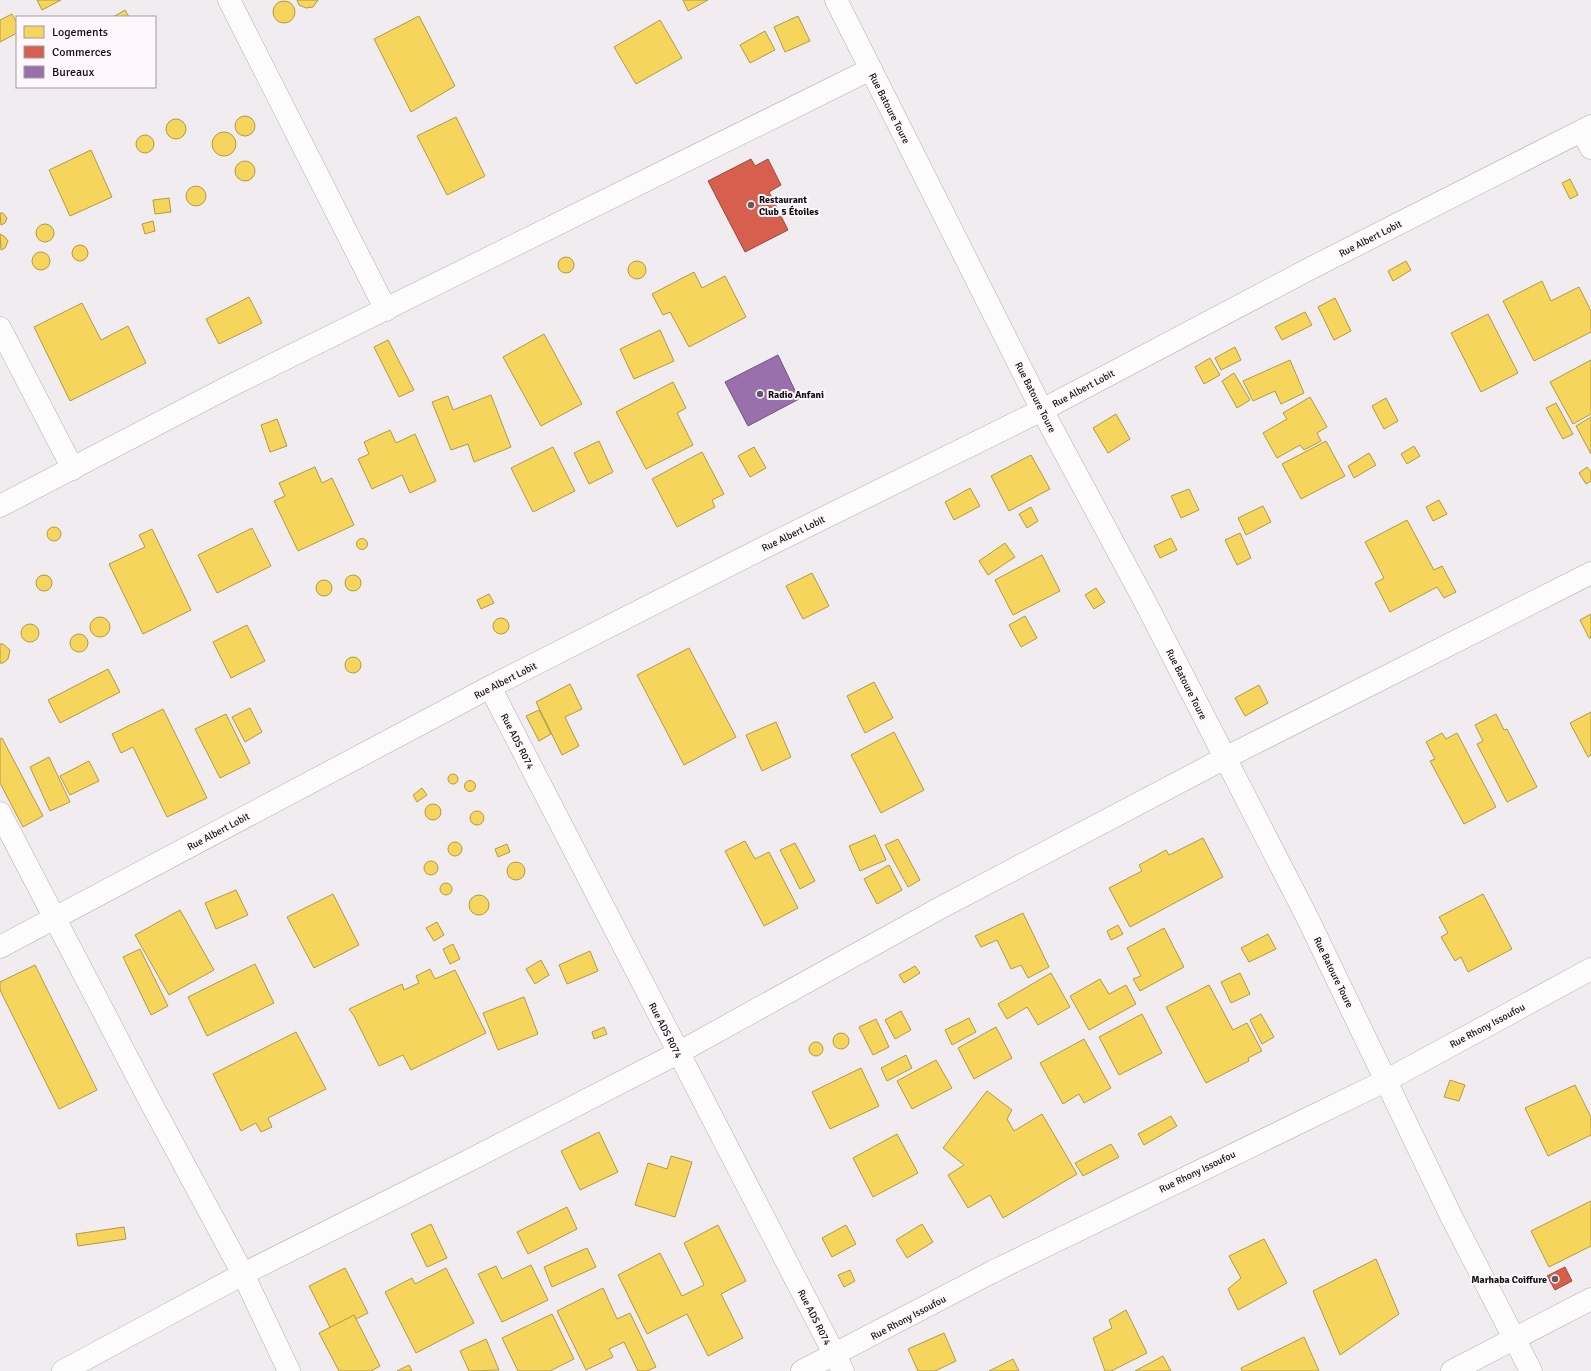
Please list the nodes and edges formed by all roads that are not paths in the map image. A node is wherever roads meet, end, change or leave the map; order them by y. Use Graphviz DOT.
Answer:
graph roads {
  1 [pos="230,0"];
  2 [pos="836,0"];
  3 [pos="871,69"];
  4 [pos="1588,135"];
  5 [pos="386,310"];
  6 [pos="0,328"];
  7 [pos="1042,410"];
  8 [pos="73,469"];
  9 [pos="0,506"];
  10 [pos="1591,573"];
  11 [pos="490,687"];
  12 [pos="1225,758"];
  13 [pos="0,813"];
  14 [pos="55,918"];
  15 [pos="0,947"];
  16 [pos="1591,969"];
  17 [pos="678,1053"];
  18 [pos="1387,1080"];
  19 [pos="243,1274"];
  20 [pos="1591,1299"];
  21 [pos="1515,1340"];
  22 [pos="838,1363"];
  23 [pos="63,1371"];
  24 [pos="289,1371"];
  25 [pos="802,1371"];
  26 [pos="1452,1371"];
  27 [pos="1531,1371"];
  1 -- 5 [label="street"];
  2 -- 3 [label="street, Rue Batoure Toure"];
  3 -- 5 [label="street"];
  3 -- 7 [label="street, Rue Batoure Toure"];
  4 -- 7 [label="street, Rue Albert Lobit"];
  5 -- 8 [label="street"];
  6 -- 8 [label="street"];
  7 -- 11 [label="street, Rue Albert Lobit"];
  7 -- 12 [label="street, Rue Batoure Toure"];
  8 -- 9 [label="street"];
  10 -- 12 [label="street"];
  11 -- 14 [label="street, Rue Albert Lobit"];
  11 -- 17 [label="street, Rue ADS R074"];
  12 -- 17 [label="street"];
  12 -- 18 [label="street, Rue Batoure Toure"];
  13 -- 14 [label="street"];
  14 -- 15 [label="street, Rue Albert Lobit"];
  14 -- 19 [label="street"];
  16 -- 18 [label="street, Rue Rhony Issoufou"];
  17 -- 19 [label="street"];
  17 -- 22 [label="street, Rue ADS R074"];
  18 -- 21 [label="street, Rue Batoure Toure"];
  18 -- 22 [label="street, Rue Rhony Issoufou"];
  19 -- 23 [label="street"];
  19 -- 24 [label="street"];
  20 -- 21 [label="street"];
  21 -- 26 [label="street"];
  21 -- 27 [label="street, Rue Batoure Toure"];
  22 -- 25 [label="street, Rue Rhony Issoufou"];
}
